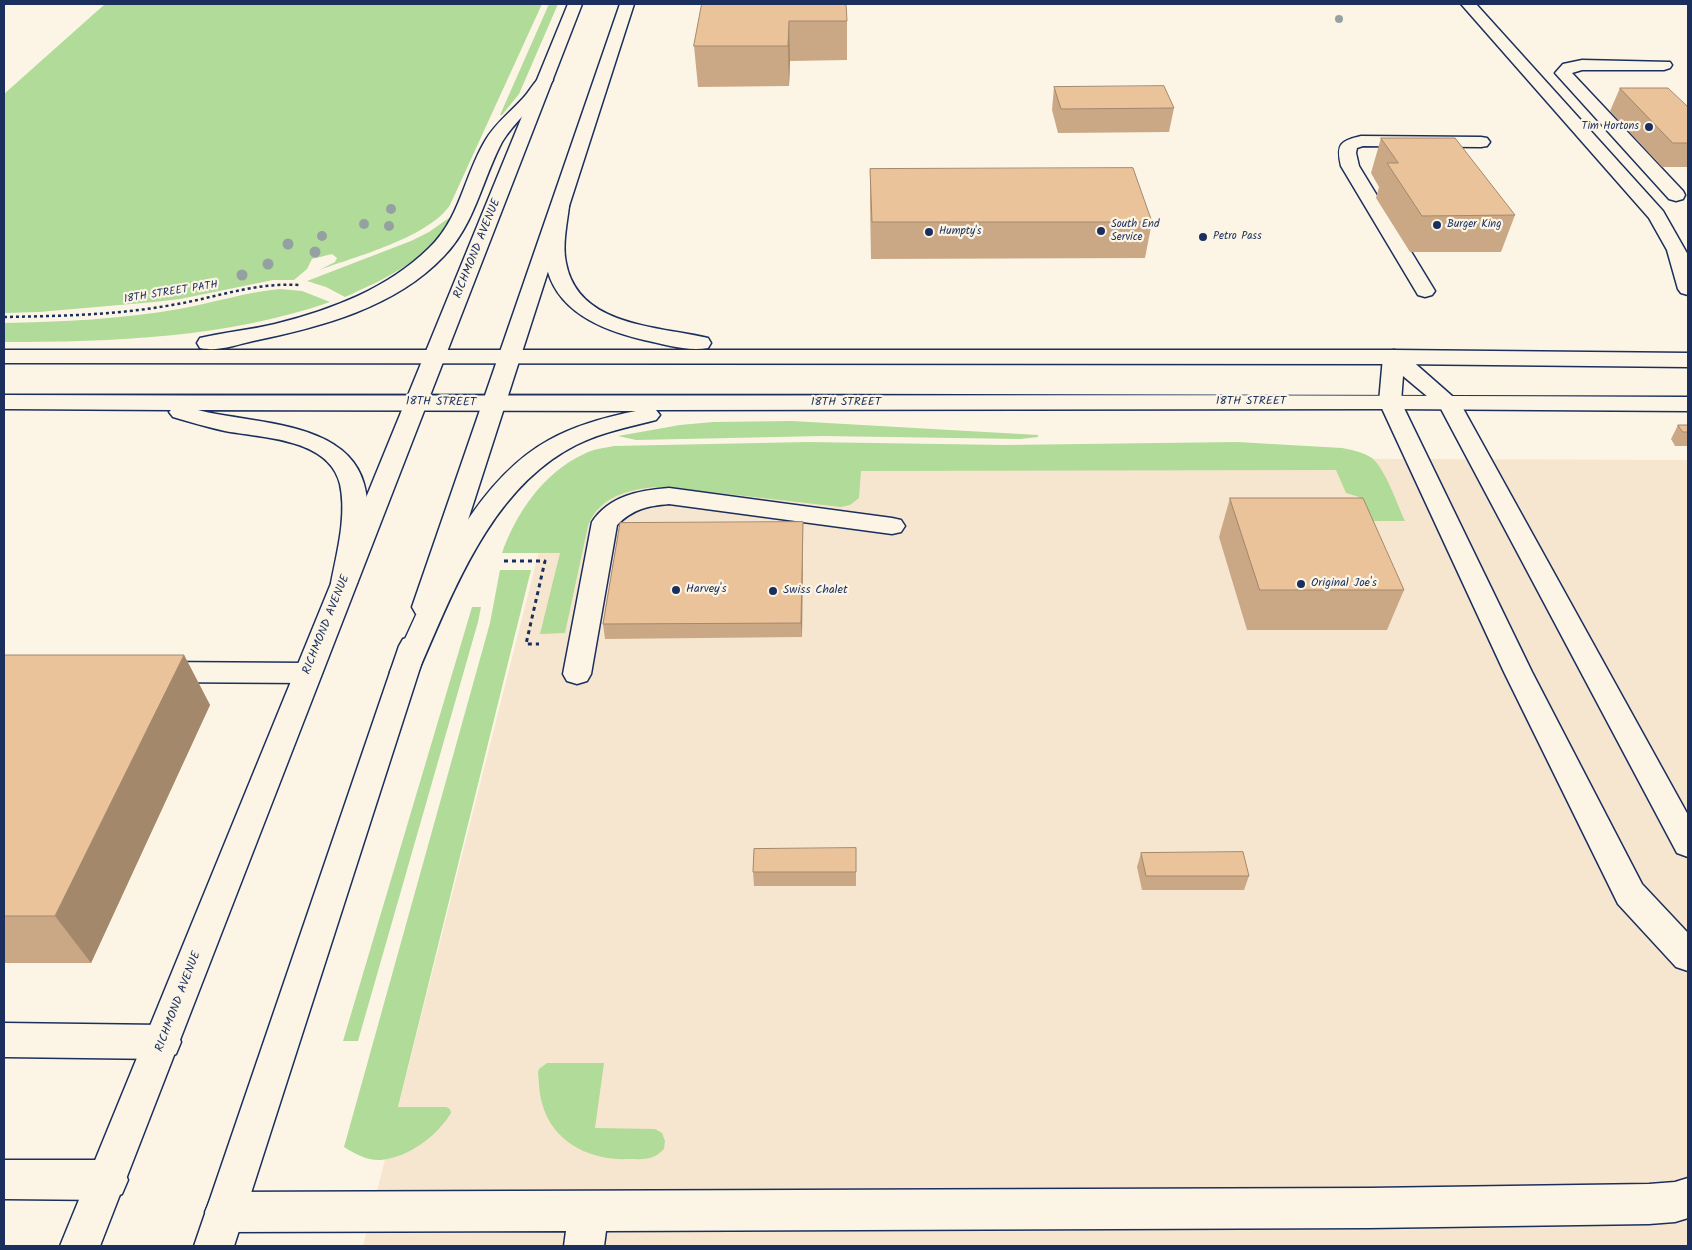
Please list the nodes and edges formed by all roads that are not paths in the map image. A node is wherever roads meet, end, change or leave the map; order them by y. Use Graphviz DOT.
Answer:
graph roads {
  1 [pos="575,4"];
  2 [pos="626,4"];
  3 [pos="1468,4"];
  4 [pos="1664,65"];
  5 [pos="545,80"];
  6 [pos="1481,142"];
  7 [pos="1676,195"];
  8 [pos="560,206"];
  9 [pos="1688,290"];
  10 [pos="1425,291"];
  11 [pos="435,356"];
  12 [pos="510,356"];
  13 [pos="4,357"];
  14 [pos="78,357"];
  15 [pos="878,357"];
  16 [pos="1394,357"];
  17 [pos="1688,360"];
  18 [pos="4,402"];
  19 [pos="108,402"];
  20 [pos="1390,402"];
  21 [pos="417,403"];
  22 [pos="1449,403"];
  23 [pos="494,404"];
  24 [pos="739,404"];
  25 [pos="1688,404"];
  26 [pos="892,526"];
  27 [pos="344,583"];
  28 [pos="130,672"];
  29 [pos="404,672"];
  30 [pos="308,673"];
  31 [pos="577,674"];
  32 [pos="1688,844"];
  33 [pos="1688,956"];
  34 [pos="4,1040"];
  35 [pos="163,1042"];
  36 [pos="4,1180"];
  37 [pos="108,1180"];
  38 [pos="1688,1198"];
  39 [pos="586,1228"];
  40 [pos="219,1229"];
  41 [pos="80,1246"];
  1 -- 5 [label="main road, RICHMOND AVENUE"];
  2 -- 8 [label="main road"];
  3 -- 9 [label="main road"];
  4 -- 7 [label="main road"];
  5 -- 11 [label="main road, RICHMOND AVENUE"];
  5 -- 14 [label="main road"];
  6 -- 10 [label="main road"];
  8 -- 12 [label="main road"];
  8 -- 15 [label="main road"];
  11 -- 12 [label="main road"];
  11 -- 14 [label="main road"];
  11 -- 21 [label="main road, RICHMOND AVENUE"];
  12 -- 15 [label="main road"];
  12 -- 23 [label="main road"];
  13 -- 14 [label="main road"];
  15 -- 16 [label="main road"];
  16 -- 17 [label="main road"];
  16 -- 20 [label="main road"];
  16 -- 22 [label="main road"];
  18 -- 19 [label="main road, 18TH STREET"];
  19 -- 21 [label="main road, 18TH STREET"];
  19 -- 27 [label="main road"];
  20 -- 22 [label="main road, 18TH STREET"];
  20 -- 24 [label="main road, 18TH STREET"];
  20 -- 33 [label="main road"];
  21 -- 23 [label="main road, 18TH STREET"];
  21 -- 27 [label="main road, RICHMOND AVENUE"];
  22 -- 25 [label="main road, 18TH STREET"];
  22 -- 32 [label="main road"];
  23 -- 24 [label="main road, 18TH STREET"];
  23 -- 29 [label="main road"];
  24 -- 29 [label="main road"];
  26 -- 31 [label="main road"];
  27 -- 30 [label="main road, RICHMOND AVENUE"];
  28 -- 30 [label="main road"];
  29 -- 40 [label="main road"];
  30 -- 35 [label="main road, RICHMOND AVENUE"];
  34 -- 35 [label="main road"];
  35 -- 37 [label="main road, RICHMOND AVENUE"];
  36 -- 37 [label="main road"];
  37 -- 41 [label="main road, RICHMOND AVENUE"];
  38 -- 39 [label="main road"];
  39 -- 40 [label="main road"];
}
